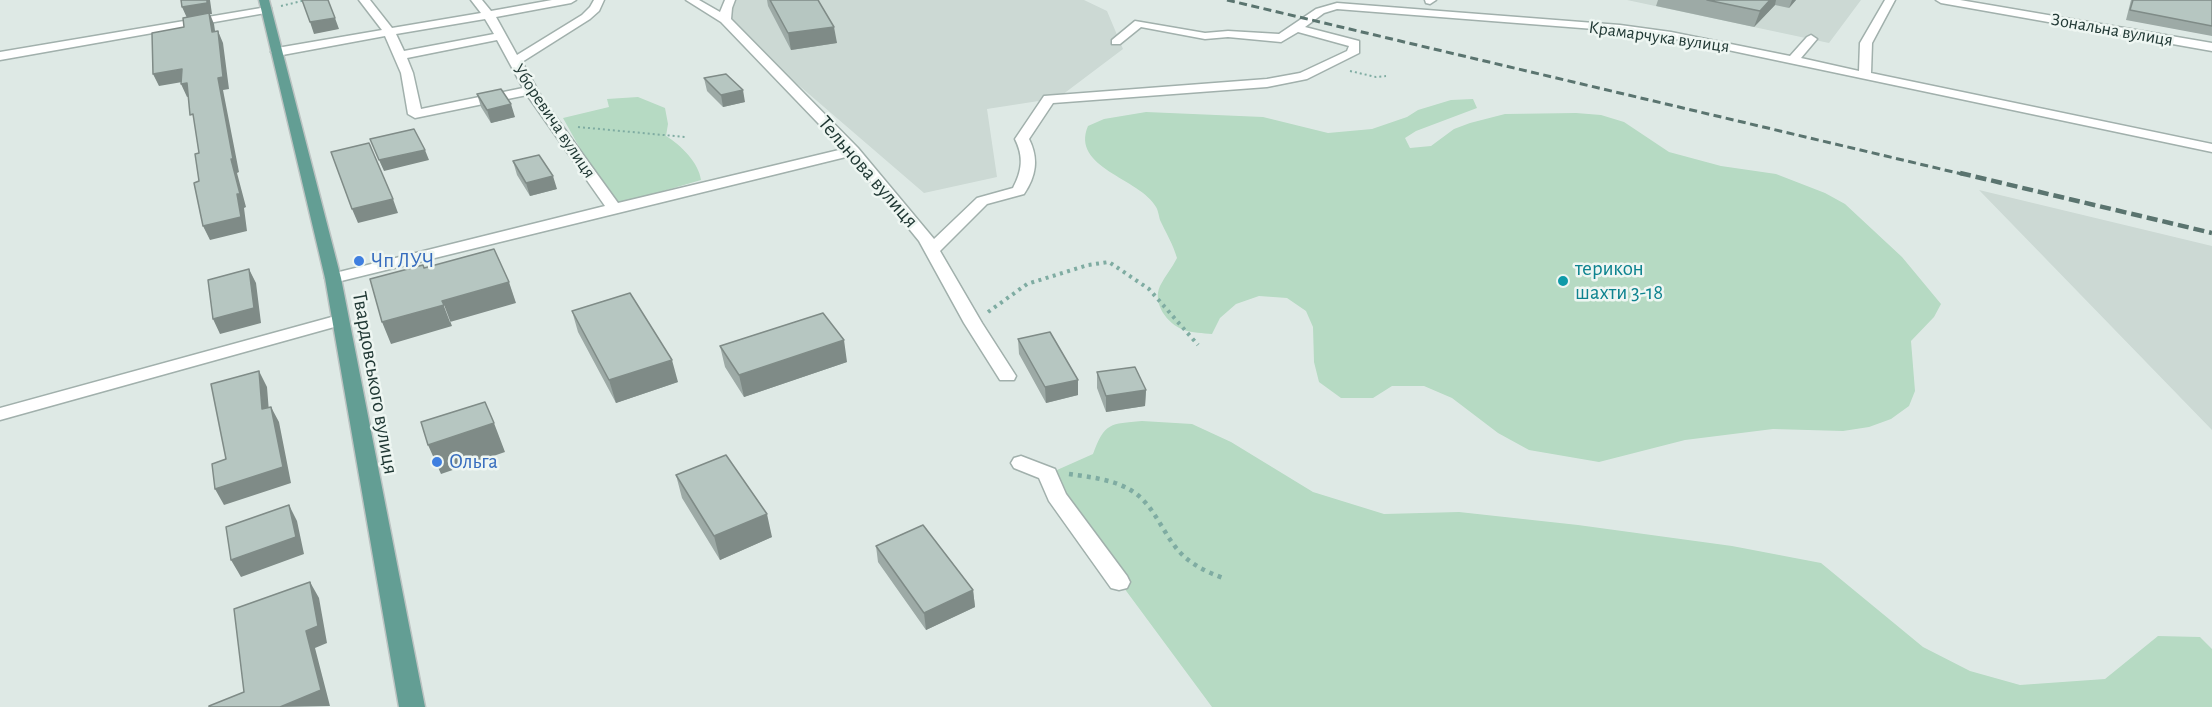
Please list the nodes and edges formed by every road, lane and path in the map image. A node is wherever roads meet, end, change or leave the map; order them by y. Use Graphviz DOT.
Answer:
graph roads {
  1 [pos="306,0"];
  2 [pos="364,0"];
  3 [pos="476,0"];
  4 [pos="572,0"];
  5 [pos="599,0"];
  6 [pos="691,0"];
  7 [pos="730,0"];
  8 [pos="1430,0"];
  9 [pos="1890,0"];
  10 [pos="1941,0"];
  11 [pos="266,5"];
  12 [pos="489,15"];
  13 [pos="1478,17"];
  14 [pos="725,20"];
  15 [pos="1296,28"];
  16 [pos="389,33"];
  17 [pos="500,36"];
  18 [pos="1811,39"];
  19 [pos="1116,42"];
  20 [pos="2212,47"];
  21 [pos="277,52"];
  22 [pos="0,56"];
  23 [pos="399,56"];
  24 [pos="1794,59"];
  25 [pos="514,62"];
  26 [pos="1333,63"];
  27 [pos="1865,75"];
  28 [pos="1386,76"];
  29 [pos="531,90"];
  30 [pos="553,124"];
  31 [pos="685,137"];
  32 [pos="2212,148"];
  33 [pos="853,151"];
  34 [pos="615,210"];
  35 [pos="932,250"];
  36 [pos="333,278"];
  37 [pos="339,320"];
  38 [pos="973,323"];
  39 [pos="1198,345"];
  40 [pos="1007,376"];
  41 [pos="0,414"];
  42 [pos="1022,463"];
  43 [pos="1064,473"];
  44 [pos="1223,578"];
  45 [pos="1119,582"];
  46 [pos="412,707"];
  1 -- 11 [label="path"];
  2 -- 16 [label="street"];
  3 -- 12 [label="street, Уборевича вулиця"];
  4 -- 12 [label="street"];
  5 -- 25 [label="street"];
  6 -- 14 [label="street, Тельнова вулиця"];
  7 -- 14 [label="street"];
  8 -- 13 [label="street"];
  9 -- 27 [label="street"];
  10 -- 20 [label="street, Зональна вулиця"];
  11 -- 21 [label="main road, Твардовського вулиця"];
  11 -- 22 [label="street"];
  12 -- 16 [label="street"];
  12 -- 17 [label="street, Уборевича вулиця"];
  13 -- 15 [label="street, Крамарчука вулиця"];
  13 -- 24 [label="street, Крамарчука вулиця"];
  14 -- 33 [label="street, Тельнова вулиця"];
  15 -- 19 [label="street, Крамарчука вулиця"];
  15 -- 26 [label="street"];
  16 -- 21 [label="street"];
  16 -- 23 [label="street"];
  17 -- 23 [label="street"];
  17 -- 25 [label="street, Уборевича вулиця"];
  18 -- 24 [label="street"];
  21 -- 36 [label="main road, Твардовського вулиця"];
  23 -- 29 [label="street"];
  24 -- 27 [label="street, Крамарчука вулиця"];
  25 -- 29 [label="street, Уборевича вулиця"];
  26 -- 28 [label="path"];
  26 -- 35 [label="street"];
  27 -- 32 [label="street, Крамарчука вулиця"];
  29 -- 30 [label="street, Уборевича вулиця"];
  30 -- 31 [label="path"];
  30 -- 34 [label="street, Уборевича вулиця"];
  33 -- 34 [label="street"];
  33 -- 35 [label="street, Тельнова вулиця"];
  34 -- 36 [label="street"];
  35 -- 38 [label="street, Тельнова вулиця"];
  36 -- 37 [label="main road, Твардовського вулиця"];
  37 -- 41 [label="street"];
  37 -- 46 [label="main road, Твардовського вулиця"];
  38 -- 39 [label="path"];
  38 -- 40 [label="street, Тельнова вулиця"];
  42 -- 45 [label="street"];
  43 -- 44 [label="path"];
}
